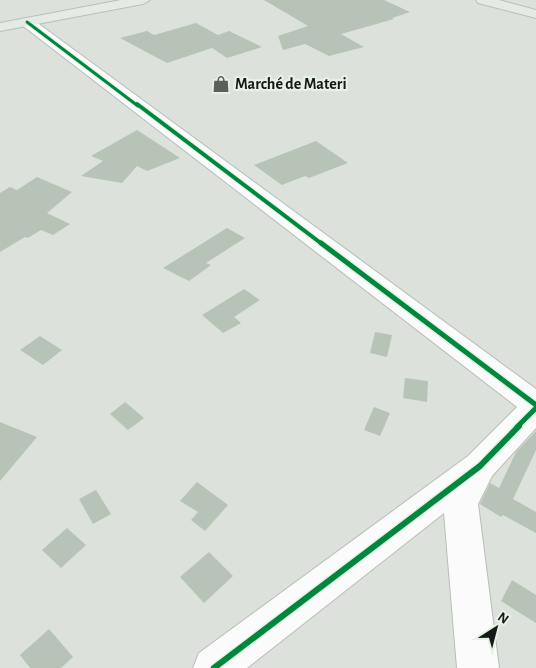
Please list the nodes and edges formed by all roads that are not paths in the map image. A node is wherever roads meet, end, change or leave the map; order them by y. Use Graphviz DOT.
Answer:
graph roads {
  1 [pos="143,0"];
  2 [pos="483,0"];
  3 [pos="536,14"];
  4 [pos="27,22"];
  5 [pos="0,27"];
  6 [pos="536,407"];
  7 [pos="480,466"];
  8 [pos="214,668"];
  9 [pos="478,668"];
  1 -- 4 [label="main road"];
  2 -- 3 [label="main road"];
  4 -- 5 [label="main road"];
  4 -- 6 [label="street"];
  6 -- 7 [label="street"];
  7 -- 8 [label="street"];
  7 -- 9 [label="street"];
}
